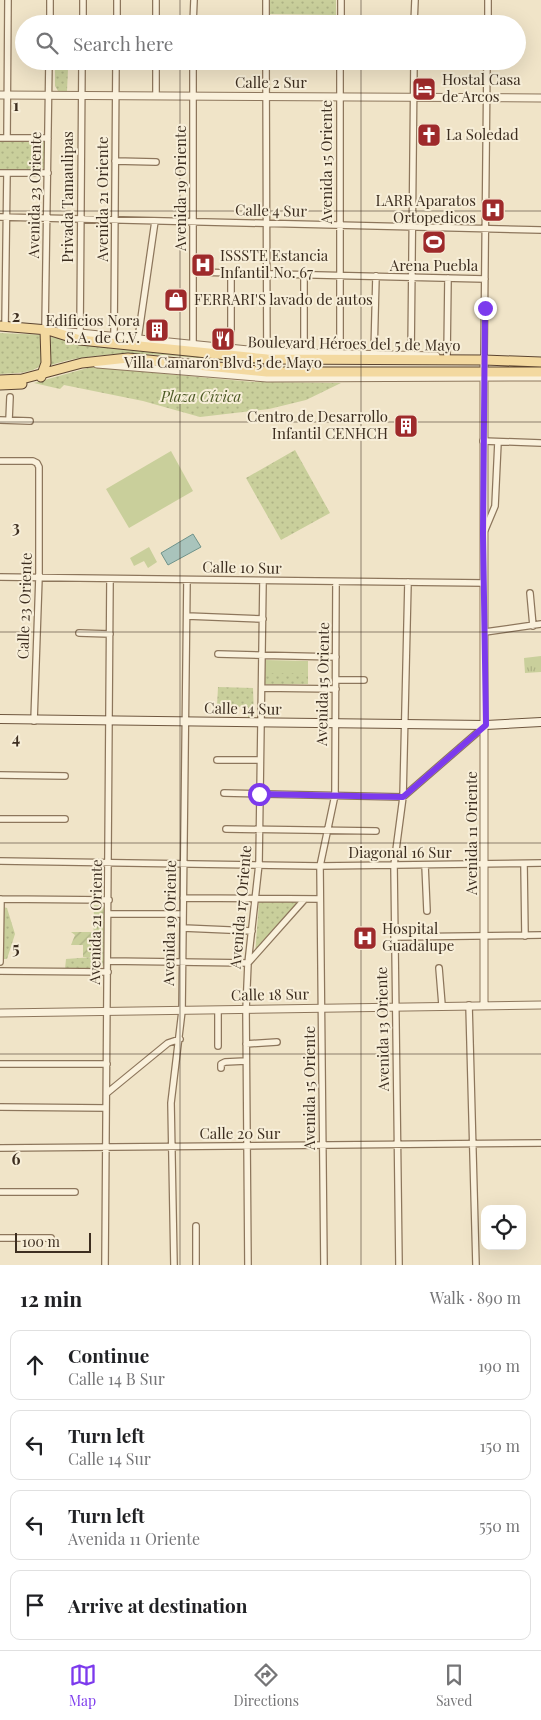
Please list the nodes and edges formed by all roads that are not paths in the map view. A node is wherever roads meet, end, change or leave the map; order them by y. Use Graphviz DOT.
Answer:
graph roads {
  1 [pos="8,0"];
  2 [pos="50,0"];
  3 [pos="83,0"];
  4 [pos="117,0"];
  5 [pos="156,0"];
  6 [pos="194,0"];
  7 [pos="266,0"];
  8 [pos="341,0"];
  9 [pos="414,0"];
  10 [pos="488,0"];
  11 [pos="50,15"];
  12 [pos="82,15"];
  13 [pos="117,15"];
  14 [pos="156,15"];
  15 [pos="194,15"];
  16 [pos="266,15"];
  17 [pos="341,15"];
  18 [pos="414,15"];
  19 [pos="488,15"];
  20 [pos="49,70"];
  21 [pos="82,70"];
  22 [pos="116,70"];
  23 [pos="156,70"];
  24 [pos="194,70"];
  25 [pos="266,70"];
  26 [pos="340,70"];
  27 [pos="414,70"];
  28 [pos="487,70"];
  29 [pos="4,95"];
  30 [pos="49,95"];
  31 [pos="82,95"];
  32 [pos="116,96"];
  33 [pos="156,96"];
  34 [pos="193,96"];
  35 [pos="266,97"];
  36 [pos="340,97"];
  37 [pos="414,97"];
  38 [pos="486,98"];
  39 [pos="541,98"];
  40 [pos="3,138"];
  41 [pos="48,138"];
  42 [pos="115,160"];
  43 [pos="156,162"];
  44 [pos="3,173"];
  45 [pos="48,173"];
  46 [pos="3,217"];
  47 [pos="48,218"];
  48 [pos="81,219"];
  49 [pos="115,220"];
  50 [pos="155,221"];
  51 [pos="193,222"];
  52 [pos="266,224"];
  53 [pos="340,225"];
  54 [pos="412,227"];
  55 [pos="485,229"];
  56 [pos="541,230"];
  57 [pos="193,272"];
  58 [pos="231,273"];
  59 [pos="266,273"];
  60 [pos="304,274"];
  61 [pos="340,275"];
  62 [pos="376,276"];
  63 [pos="412,277"];
  64 [pos="448,278"];
  65 [pos="485,279"];
  66 [pos="3,326"];
  67 [pos="47,330"];
  68 [pos="80,333"];
  69 [pos="114,336"];
  70 [pos="138,339"];
  71 [pos="193,345"];
  72 [pos="146,346"];
  73 [pos="230,349"];
  74 [pos="304,353"];
  75 [pos="340,353"];
  76 [pos="374,354"];
  77 [pos="411,355"];
  78 [pos="267,356"];
  79 [pos="447,356"];
  80 [pos="484,358"];
  81 [pos="541,358"];
  82 [pos="328,361"];
  83 [pos="541,362"];
  84 [pos="541,372"];
  85 [pos="42,373"];
  86 [pos="267,375"];
  87 [pos="484,375"];
  88 [pos="541,377"];
  89 [pos="0,380"];
  90 [pos="0,385"];
  91 [pos="10,397"];
  92 [pos="0,420"];
  93 [pos="9,420"];
  94 [pos="30,421"];
  95 [pos="484,441"];
  96 [pos="498,442"];
  97 [pos="541,444"];
  98 [pos="0,461"];
  99 [pos="483,534"];
  100 [pos="0,577"];
  101 [pos="39,577"];
  102 [pos="110,579"];
  103 [pos="188,580"];
  104 [pos="263,581"];
  105 [pos="336,582"];
  106 [pos="408,582"];
  107 [pos="484,583"];
  108 [pos="530,592"];
  109 [pos="187,616"];
  110 [pos="263,619"];
  111 [pos="541,624"];
  112 [pos="533,626"];
  113 [pos="485,632"];
  114 [pos="79,633"];
  115 [pos="110,634"];
  116 [pos="218,654"];
  117 [pos="262,656"];
  118 [pos="336,657"];
  119 [pos="336,680"];
  120 [pos="364,680"];
  121 [pos="262,688"];
  122 [pos="336,689"];
  123 [pos="0,719"];
  124 [pos="34,721"];
  125 [pos="110,722"];
  126 [pos="185,722"];
  127 [pos="541,722"];
  128 [pos="261,723"];
  129 [pos="334,724"];
  130 [pos="405,724"];
  131 [pos="486,725"];
  132 [pos="217,760"];
  133 [pos="260,760"];
  134 [pos="0,774"];
  135 [pos="64,776"];
  136 [pos="224,793"];
  137 [pos="259,794"];
  138 [pos="335,795"];
  139 [pos="403,797"];
  140 [pos="0,819"];
  141 [pos="65,820"];
  142 [pos="226,829"];
  143 [pos="259,830"];
  144 [pos="327,830"];
  145 [pos="376,831"];
  146 [pos="0,861"];
  147 [pos="109,862"];
  148 [pos="184,863"];
  149 [pos="541,863"];
  150 [pos="259,864"];
  151 [pos="524,864"];
  152 [pos="394,865"];
  153 [pos="425,865"];
  154 [pos="486,865"];
  155 [pos="320,866"];
  156 [pos="0,898"];
  157 [pos="183,898"];
  158 [pos="256,898"];
  159 [pos="320,899"];
  160 [pos="109,900"];
  161 [pos="304,900"];
  162 [pos="427,911"];
  163 [pos="109,914"];
  164 [pos="183,914"];
  165 [pos="183,928"];
  166 [pos="252,931"];
  167 [pos="0,935"];
  168 [pos="541,935"];
  169 [pos="525,936"];
  170 [pos="394,937"];
  171 [pos="484,937"];
  172 [pos="108,961"];
  173 [pos="182,961"];
  174 [pos="0,962"];
  175 [pos="248,963"];
  176 [pos="439,968"];
  177 [pos="0,971"];
  178 [pos="108,972"];
  179 [pos="395,1005"];
  180 [pos="442,1005"];
  181 [pos="469,1005"];
  182 [pos="484,1005"];
  183 [pos="541,1005"];
  184 [pos="322,1008"];
  185 [pos="182,1010"];
  186 [pos="218,1010"];
  187 [pos="246,1010"];
  188 [pos="108,1011"];
  189 [pos="0,1013"];
  190 [pos="180,1039"];
  191 [pos="277,1042"];
  192 [pos="246,1044"];
  193 [pos="218,1046"];
  194 [pos="246,1061"];
  195 [pos="0,1064"];
  196 [pos="107,1064"];
  197 [pos="221,1068"];
  198 [pos="107,1092"];
  199 [pos="0,1107"];
  200 [pos="106,1108"];
  201 [pos="541,1143"];
  202 [pos="474,1144"];
  203 [pos="397,1145"];
  204 [pos="170,1146"];
  205 [pos="247,1146"];
  206 [pos="323,1146"];
  207 [pos="0,1148"];
  208 [pos="106,1148"];
  209 [pos="0,1192"];
  210 [pos="75,1192"];
  211 [pos="196,1226"];
  212 [pos="0,1238"];
  213 [pos="50,1238"];
  214 [pos="105,1265"];
  215 [pos="174,1265"];
  216 [pos="196,1265"];
  217 [pos="248,1265"];
  218 [pos="324,1265"];
  219 [pos="399,1265"];
  220 [pos="476,1265"];
  1 -- 29 [label="street"];
  2 -- 11 [label="street"];
  3 -- 12 [label="street"];
  4 -- 13 [label="street"];
  5 -- 14 [label="street"];
  6 -- 15 [label="street"];
  7 -- 16 [label="street"];
  8 -- 17 [label="street"];
  9 -- 18 [label="street"];
  10 -- 19 [label="street"];
  20 -- 30 [label="street, Avenida 23 Oriente"];
  21 -- 31 [label="street, Privada Tamaulipas"];
  22 -- 32 [label="street, Avenida 21 Oriente"];
  23 -- 33 [label="street"];
  24 -- 34 [label="street, Avenida 19 Oriente"];
  25 -- 35 [label="street"];
  26 -- 36 [label="street, Avenida 15 Oriente"];
  27 -- 37 [label="street"];
  28 -- 38 [label="street, Avenida 11 Oriente"];
  29 -- 30 [label="street, Calle 2 Sur"];
  29 -- 40 [label="street"];
  30 -- 31 [label="street, Calle 2 Sur"];
  30 -- 41 [label="street, Avenida 23 Oriente"];
  31 -- 32 [label="street, Calle 2 Sur"];
  31 -- 48 [label="street, Privada Tamaulipas"];
  32 -- 33 [label="street, Calle 2 Sur"];
  32 -- 42 [label="street, Avenida 21 Oriente"];
  33 -- 34 [label="street, Calle 2 Sur"];
  34 -- 35 [label="street, Calle 2 Sur"];
  34 -- 51 [label="street, Avenida 19 Oriente"];
  35 -- 36 [label="street, Calle 2 Sur"];
  35 -- 52 [label="street"];
  36 -- 37 [label="street, Calle 2 Sur"];
  36 -- 53 [label="street, Avenida 15 Oriente"];
  37 -- 38 [label="street, Calle 2 Sur"];
  37 -- 54 [label="street"];
  38 -- 39 [label="street, Calle 2 Sur"];
  38 -- 55 [label="street, Avenida 11 Oriente"];
  40 -- 41 [label="street"];
  41 -- 45 [label="street, Avenida 23 Oriente"];
  42 -- 43 [label="street"];
  42 -- 49 [label="street, Avenida 21 Oriente"];
  44 -- 45 [label="street"];
  44 -- 46 [label="street"];
  45 -- 47 [label="street, Avenida 23 Oriente"];
  46 -- 47 [label="street, Calle 4 Sur"];
  46 -- 66 [label="street"];
  47 -- 48 [label="street, Calle 4 Sur"];
  47 -- 67 [label="street, Avenida 23 Oriente"];
  48 -- 49 [label="street, Calle 4 Sur"];
  48 -- 68 [label="street, Privada Tamaulipas"];
  49 -- 50 [label="street, Calle 4 Sur"];
  49 -- 69 [label="street, Avenida 21 Oriente"];
  50 -- 51 [label="street, Calle 4 Sur"];
  50 -- 70 [label="street"];
  51 -- 52 [label="street, Calle 4 Sur"];
  51 -- 57 [label="street, Avenida 19 Oriente"];
  52 -- 53 [label="street, Calle 4 Sur"];
  52 -- 59 [label="street"];
  53 -- 54 [label="street, Calle 4 Sur"];
  53 -- 61 [label="street, Avenida 15 Oriente"];
  54 -- 55 [label="street, Calle 4 Sur"];
  54 -- 63 [label="street"];
  55 -- 56 [label="street, Calle 4 Sur"];
  55 -- 65 [label="street, Avenida 11 Oriente"];
  57 -- 58 [label="street"];
  57 -- 71 [label="street, Avenida 19 Oriente"];
  58 -- 59 [label="street"];
  58 -- 73 [label="street"];
  59 -- 60 [label="street"];
  59 -- 78 [label="street"];
  60 -- 61 [label="street"];
  60 -- 74 [label="street"];
  61 -- 62 [label="street"];
  61 -- 75 [label="street, Avenida 15 Oriente"];
  62 -- 63 [label="street"];
  62 -- 76 [label="street"];
  63 -- 64 [label="street"];
  63 -- 77 [label="street"];
  64 -- 65 [label="street"];
  64 -- 79 [label="street"];
  65 -- 80 [label="street, Avenida 11 Oriente"];
  66 -- 67 [label="main road, Boulevard Héroes del 5 de Mayo"];
  67 -- 68 [label="street, Boulevard Héroes del 5 de Mayo"];
  67 -- 72 [label="main road, Boulevard Héroes del 5 de Mayo"];
  67 -- 85 [label="main road"];
  68 -- 69 [label="street, Boulevard Héroes del 5 de Mayo"];
  69 -- 70 [label="street, Boulevard Héroes del 5 de Mayo"];
  69 -- 72 [label="main road"];
  70 -- 71 [label="street, Boulevard Héroes del 5 de Mayo"];
  71 -- 73 [label="street, Boulevard Héroes del 5 de Mayo"];
  72 -- 78 [label="main road, Boulevard Héroes del 5 de Mayo"];
  73 -- 78 [label="street, Boulevard Héroes del 5 de Mayo"];
  74 -- 75 [label="street, Boulevard Héroes del 5 de Mayo"];
  74 -- 78 [label="street, Boulevard Héroes del 5 de Mayo"];
  75 -- 76 [label="street, Boulevard Héroes del 5 de Mayo"];
  75 -- 82 [label="main road"];
  76 -- 77 [label="street, Boulevard Héroes del 5 de Mayo"];
  77 -- 79 [label="street, Boulevard Héroes del 5 de Mayo"];
  78 -- 82 [label="main road, Boulevard Héroes del 5 de Mayo"];
  78 -- 86 [label="street"];
  79 -- 80 [label="street, Boulevard Héroes del 5 de Mayo"];
  80 -- 81 [label="street, Boulevard Héroes del 5 de Mayo"];
  80 -- 82 [label="main road, Boulevard Héroes del 5 de Mayo"];
  80 -- 83 [label="main road, Boulevard Héroes del 5 de Mayo"];
  80 -- 87 [label="street, Avenida 11 Oriente"];
  84 -- 87 [label="main road, Boulevard Héroes del 5 de Mayo"];
  85 -- 86 [label="main road, Boulevard Héroes del 5 de Mayo"];
  85 -- 89 [label="main road, Boulevard Héroes del 5 de Mayo"];
  85 -- 90 [label="main road"];
  86 -- 87 [label="main road, Boulevard Héroes del 5 de Mayo"];
  87 -- 88 [label="street, Boulevard Héroes del 5 de Mayo"];
  87 -- 95 [label="street, Avenida 11 Oriente"];
  91 -- 93 [label="street"];
  92 -- 93 [label="street"];
  93 -- 94 [label="street"];
  95 -- 96 [label="street"];
  95 -- 99 [label="street, Avenida 11 Oriente"];
  96 -- 97 [label="street"];
  96 -- 99 [label="street"];
  98 -- 101 [label="street, Calle 23 Oriente"];
  99 -- 107 [label="street, Avenida 11 Oriente"];
  100 -- 101 [label="street, Calle 10 Sur"];
  101 -- 102 [label="street, Calle 10 Sur"];
  101 -- 124 [label="street, Calle 23 Oriente"];
  102 -- 103 [label="street, Calle 10 Sur"];
  102 -- 115 [label="street, Avenida 21 Oriente"];
  103 -- 104 [label="street, Calle 10 Sur"];
  103 -- 109 [label="street, Avenida 19 Oriente"];
  104 -- 105 [label="street, Calle 10 Sur"];
  104 -- 110 [label="street, Avenida 17 Oriente"];
  105 -- 106 [label="street, Calle 10 Sur"];
  105 -- 118 [label="street, Avenida 15 Oriente"];
  106 -- 107 [label="street, Calle 10 Sur"];
  106 -- 130 [label="street, Avenida 13 Oriente"];
  107 -- 113 [label="street, Avenida 11 Oriente"];
  108 -- 112 [label="street"];
  109 -- 110 [label="street"];
  109 -- 126 [label="street, Avenida 19 Oriente"];
  110 -- 117 [label="street, Avenida 17 Oriente"];
  111 -- 112 [label="street"];
  112 -- 113 [label="street"];
  113 -- 131 [label="street, Avenida 11 Oriente"];
  114 -- 115 [label="street"];
  115 -- 125 [label="street, Avenida 21 Oriente"];
  116 -- 117 [label="street"];
  117 -- 118 [label="street"];
  117 -- 121 [label="street, Avenida 17 Oriente"];
  118 -- 119 [label="street, Avenida 15 Oriente"];
  119 -- 120 [label="street"];
  119 -- 122 [label="street, Avenida 15 Oriente"];
  121 -- 122 [label="street"];
  121 -- 128 [label="street, Avenida 17 Oriente"];
  122 -- 129 [label="street, Avenida 15 Oriente"];
  123 -- 124 [label="main road, Calle 14 Sur"];
  124 -- 125 [label="main road, Calle 14 Sur"];
  125 -- 126 [label="main road, Calle 14 Sur"];
  125 -- 147 [label="street, Avenida 21 Oriente"];
  126 -- 128 [label="main road, Calle 14 Sur"];
  126 -- 148 [label="street, Avenida 19 Oriente"];
  127 -- 131 [label="main road, Calle 14 Sur"];
  128 -- 129 [label="main road, Calle 14 Sur"];
  128 -- 133 [label="street, Avenida 17 Oriente"];
  129 -- 130 [label="main road, Calle 14 Sur"];
  129 -- 138 [label="street, Avenida 15 Oriente"];
  130 -- 131 [label="main road, Calle 14 Sur"];
  130 -- 139 [label="street, Avenida 13 Oriente"];
  131 -- 139 [label="street"];
  131 -- 154 [label="street, Avenida 11 Oriente"];
  132 -- 133 [label="street"];
  133 -- 137 [label="street, Avenida 17 Oriente"];
  134 -- 135 [label="street"];
  136 -- 137 [label="street"];
  137 -- 138 [label="street"];
  137 -- 143 [label="street, Avenida 17 Oriente"];
  138 -- 139 [label="street"];
  138 -- 144 [label="street, Avenida 15 Oriente"];
  139 -- 152 [label="street, Avenida 13 Oriente"];
  140 -- 141 [label="street"];
  142 -- 143 [label="street"];
  143 -- 144 [label="street"];
  143 -- 150 [label="street, Avenida 17 Oriente"];
  144 -- 145 [label="street"];
  144 -- 155 [label="street, Avenida 15 Oriente"];
  146 -- 147 [label="street, Diagonal 16 Sur"];
  147 -- 148 [label="street, Diagonal 16 Sur"];
  147 -- 160 [label="street, Avenida 21 Oriente"];
  148 -- 150 [label="street, Diagonal 16 Sur"];
  148 -- 157 [label="street, Avenida 19 Oriente"];
  149 -- 151 [label="street, Diagonal 16 Sur"];
  150 -- 155 [label="street, Diagonal 16 Sur"];
  150 -- 158 [label="street, Avenida 17 Oriente"];
  151 -- 154 [label="street, Diagonal 16 Sur"];
  151 -- 169 [label="street"];
  152 -- 153 [label="street, Diagonal 16 Sur"];
  152 -- 155 [label="street, Diagonal 16 Sur"];
  152 -- 170 [label="street, Avenida 13 Oriente"];
  153 -- 154 [label="street, Diagonal 16 Sur"];
  153 -- 162 [label="street"];
  154 -- 171 [label="street, Avenida 11 Oriente"];
  155 -- 159 [label="street, Avenida 15 Oriente"];
  156 -- 160 [label="street"];
  156 -- 167 [label="street"];
  157 -- 158 [label="street"];
  157 -- 164 [label="street, Avenida 19 Oriente"];
  158 -- 161 [label="street"];
  158 -- 166 [label="street, Avenida 17 Oriente"];
  159 -- 161 [label="street"];
  159 -- 184 [label="street, Avenida 15 Oriente"];
  160 -- 163 [label="street, Avenida 21 Oriente"];
  161 -- 175 [label="street"];
  163 -- 164 [label="street"];
  163 -- 172 [label="street, Avenida 21 Oriente"];
  164 -- 165 [label="street, Avenida 19 Oriente"];
  165 -- 166 [label="street"];
  165 -- 173 [label="street, Avenida 19 Oriente"];
  166 -- 175 [label="street, Avenida 17 Oriente"];
  167 -- 174 [label="street"];
  168 -- 169 [label="street"];
  169 -- 171 [label="street"];
  170 -- 171 [label="street"];
  170 -- 179 [label="street, Avenida 13 Oriente"];
  171 -- 182 [label="street, Avenida 11 Oriente"];
  172 -- 173 [label="street"];
  172 -- 178 [label="street, Avenida 21 Oriente"];
  173 -- 175 [label="street"];
  173 -- 185 [label="street, Avenida 19 Oriente"];
  175 -- 187 [label="street, Avenida 17 Oriente"];
  176 -- 180 [label="street"];
  177 -- 178 [label="street"];
  178 -- 188 [label="street, Avenida 21 Oriente"];
  179 -- 180 [label="street, Calle 18 Sur"];
  179 -- 184 [label="street, Calle 18 Sur"];
  179 -- 203 [label="street, Avenida 13 Oriente"];
  180 -- 181 [label="street, Calle 18 Sur"];
  181 -- 182 [label="street, Calle 18 Sur"];
  181 -- 202 [label="street"];
  182 -- 183 [label="street, Calle 18 Sur"];
  184 -- 187 [label="street, Calle 18 Sur"];
  184 -- 206 [label="street, Avenida 15 Oriente"];
  185 -- 186 [label="street, Calle 18 Sur"];
  185 -- 188 [label="street, Calle 18 Sur"];
  185 -- 190 [label="street, Avenida 19 Oriente"];
  186 -- 187 [label="street, Calle 18 Sur"];
  186 -- 193 [label="street"];
  187 -- 192 [label="street, Avenida 17 Oriente"];
  188 -- 189 [label="street, Calle 18 Sur"];
  188 -- 196 [label="street, Avenida 21 Oriente"];
  190 -- 198 [label="street"];
  190 -- 204 [label="street, Avenida 19 Oriente"];
  191 -- 192 [label="street"];
  192 -- 194 [label="street, Avenida 17 Oriente"];
  194 -- 197 [label="street"];
  194 -- 205 [label="street, Avenida 17 Oriente"];
  195 -- 196 [label="street"];
  196 -- 198 [label="street, Avenida 21 Oriente"];
  198 -- 200 [label="street, Avenida 21 Oriente"];
  199 -- 200 [label="street"];
  200 -- 208 [label="street, Avenida 21 Oriente"];
  201 -- 202 [label="street, Calle 20 Sur"];
  202 -- 203 [label="street, Calle 20 Sur"];
  202 -- 220 [label="street"];
  203 -- 206 [label="street, Calle 20 Sur"];
  203 -- 219 [label="street, Avenida 13 Oriente"];
  204 -- 205 [label="street, Calle 20 Sur"];
  204 -- 208 [label="street, Calle 20 Sur"];
  204 -- 215 [label="street, Avenida 19 Oriente"];
  205 -- 206 [label="street, Calle 20 Sur"];
  205 -- 217 [label="street, Avenida 17 Oriente"];
  206 -- 218 [label="street, Avenida 15 Oriente"];
  207 -- 208 [label="street, Calle 20 Sur"];
  208 -- 214 [label="street, Avenida 21 Oriente"];
  209 -- 210 [label="street"];
  211 -- 216 [label="street"];
  212 -- 213 [label="street"];
}
